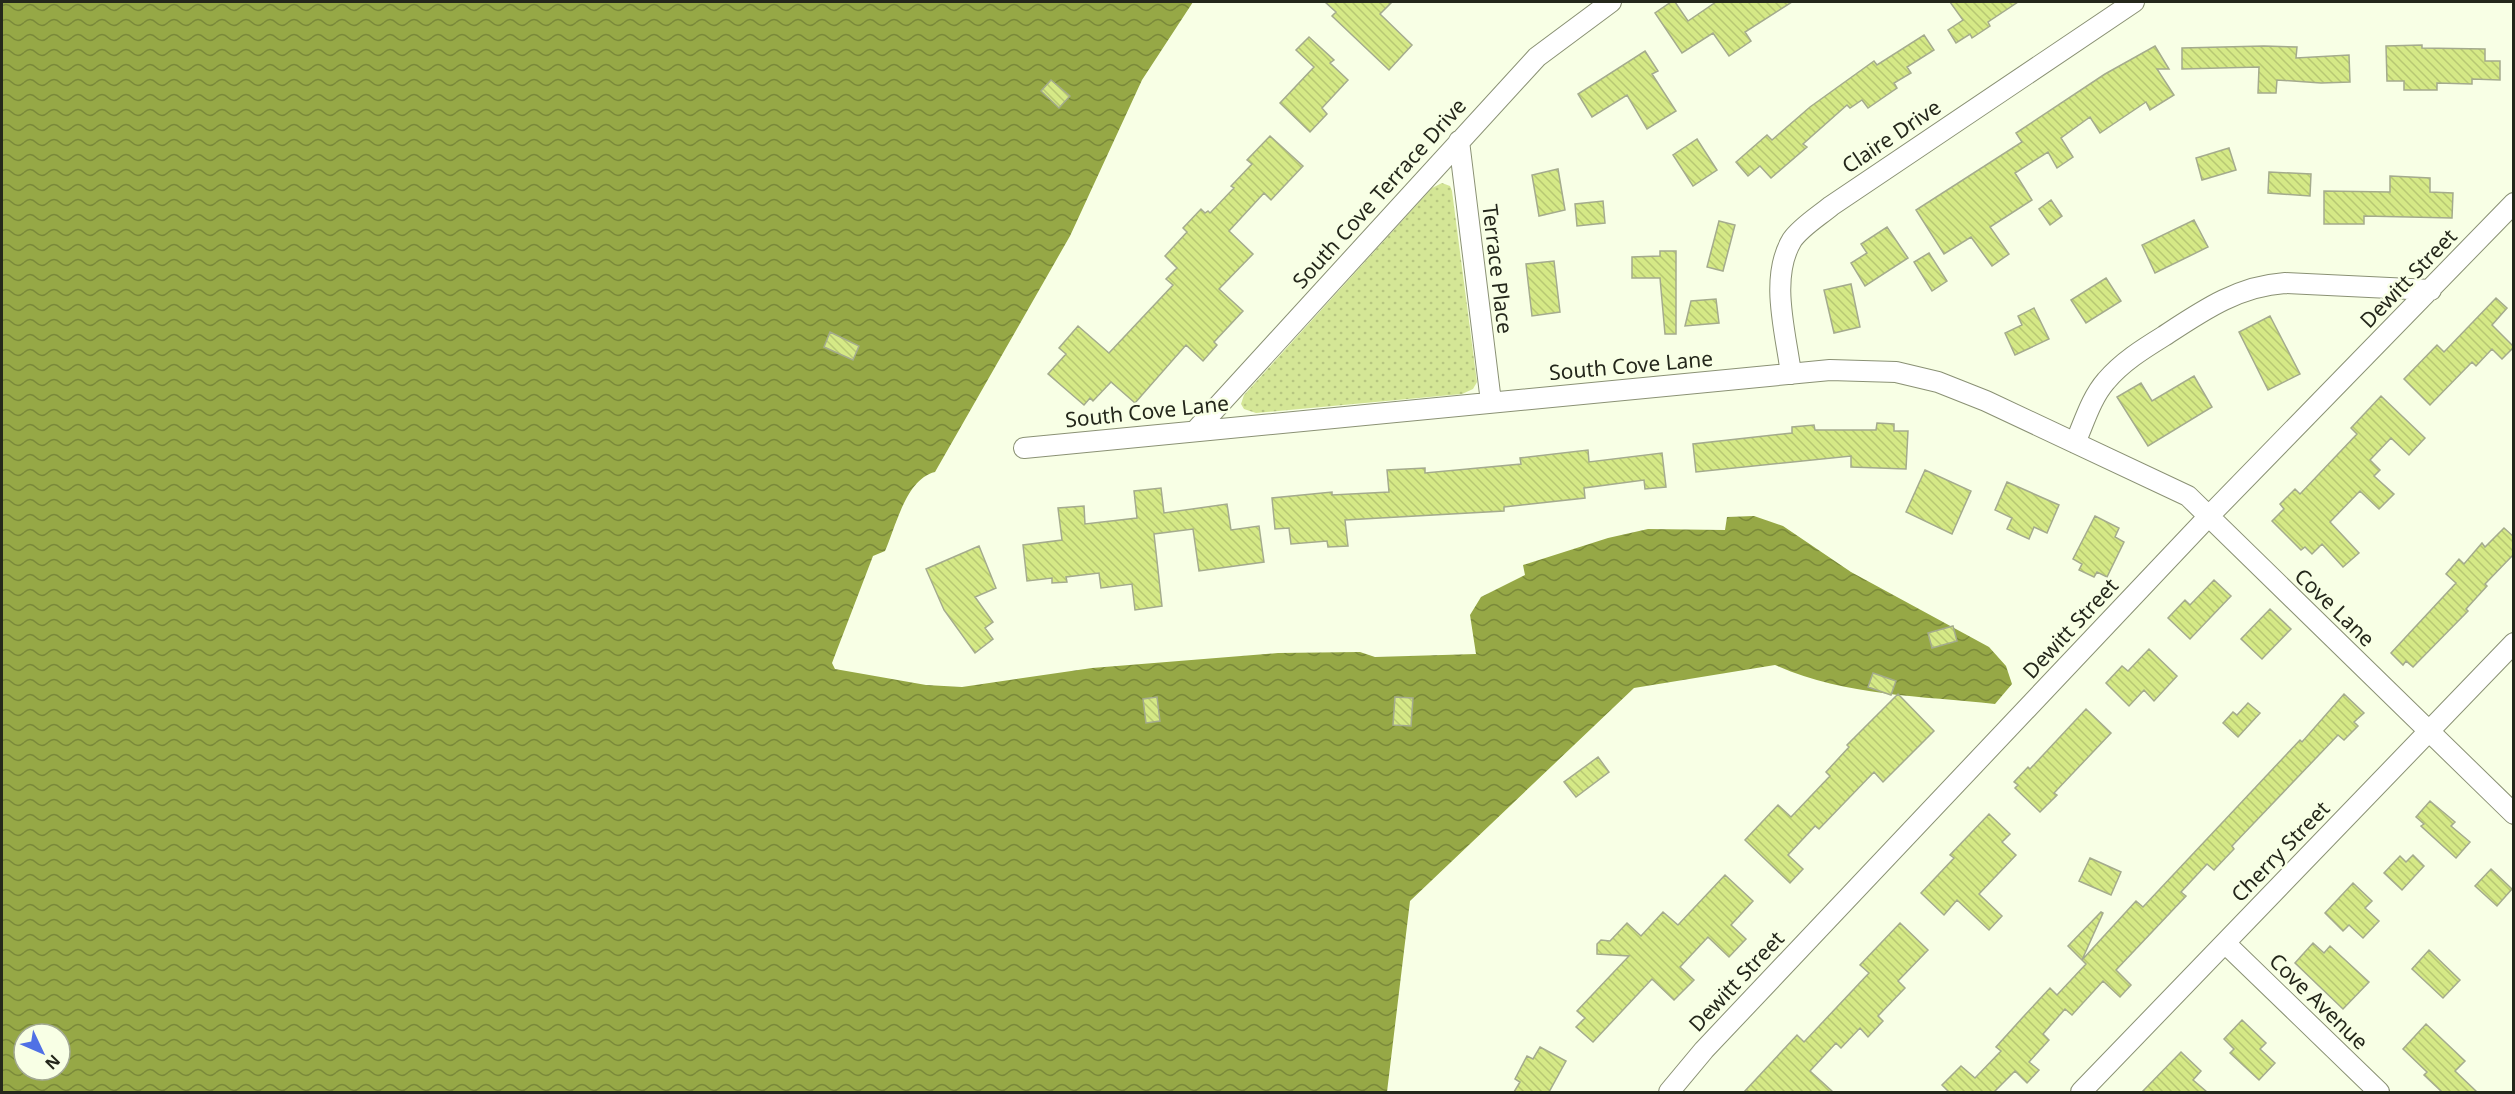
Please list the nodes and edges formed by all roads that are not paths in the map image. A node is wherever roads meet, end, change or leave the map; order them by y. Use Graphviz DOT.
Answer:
graph roads {
  1 [pos="1611,2"];
  2 [pos="2134,2"];
  3 [pos="1459,141"];
  4 [pos="2514,203"];
  5 [pos="2431,290"];
  6 [pos="1791,374"];
  7 [pos="1491,402"];
  8 [pos="1196,430"];
  9 [pos="2075,443"];
  10 [pos="1024,448"];
  11 [pos="2208,517"];
  12 [pos="2514,643"];
  13 [pos="2428,731"];
  14 [pos="2514,814"];
  15 [pos="2225,943"];
  16 [pos="1669,1092"];
  17 [pos="2081,1092"];
  18 [pos="2379,1092"];
  1 -- 3 [label="street, South Cove Terrace Drive"];
  2 -- 6 [label="street, Claire Drive"];
  3 -- 7 [label="street, Terrace Place"];
  3 -- 8 [label="street, South Cove Terrace Drive"];
  4 -- 5 [label="street, Dewitt Street"];
  5 -- 9 [label="street"];
  5 -- 11 [label="street, Dewitt Street"];
  6 -- 7 [label="street, South Cove Lane"];
  6 -- 9 [label="street, South Cove Lane"];
  7 -- 8 [label="street, South Cove Lane"];
  8 -- 10 [label="street, South Cove Lane"];
  9 -- 11 [label="street, South Cove Lane"];
  11 -- 13 [label="street, Cove Lane"];
  11 -- 16 [label="street, Dewitt Street"];
  12 -- 13 [label="street, Cherry Street"];
  13 -- 14 [label="street, Cove Lane"];
  13 -- 15 [label="street, Cherry Street"];
  15 -- 17 [label="street, Cherry Street"];
  15 -- 18 [label="street, Cove Avenue"];
}
